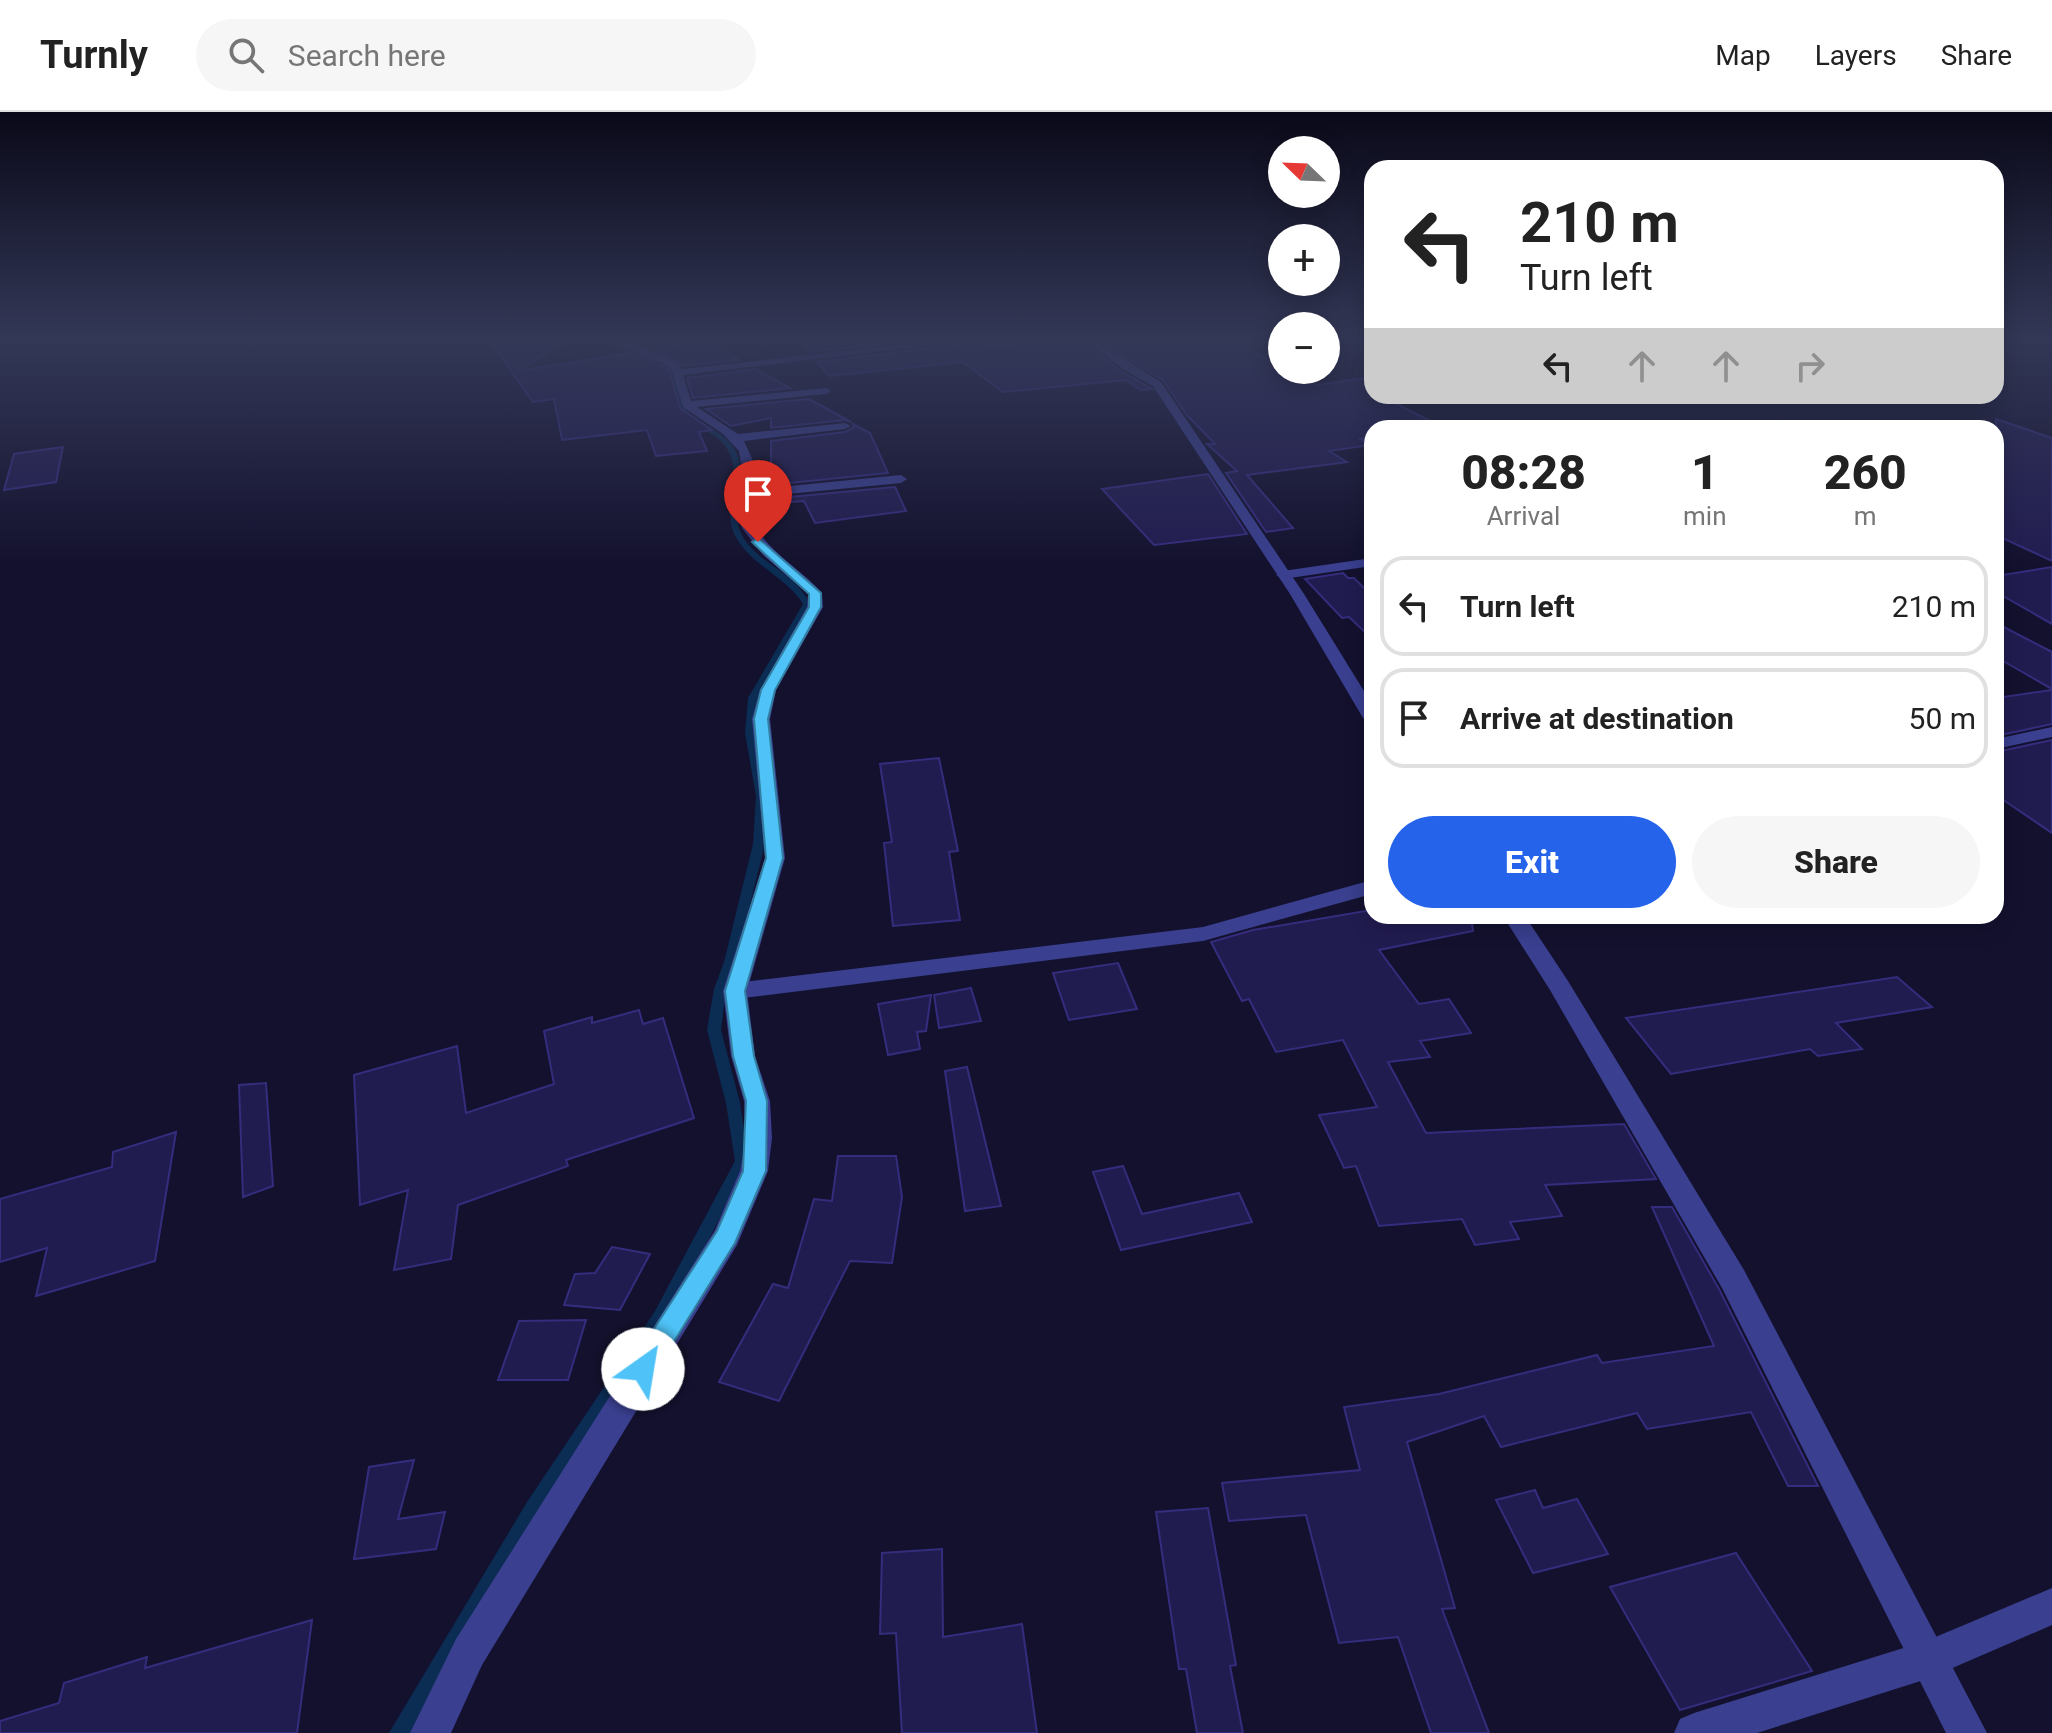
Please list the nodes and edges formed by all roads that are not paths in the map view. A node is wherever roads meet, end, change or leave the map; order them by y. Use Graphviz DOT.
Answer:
graph roads {
  1 [pos="701,415"];
  2 [pos="1177,415"];
  3 [pos="845,426"];
  4 [pos="736,438"];
  5 [pos="901,479"];
  6 [pos="741,495"];
  7 [pos="1364,563"];
  8 [pos="1283,575"];
  9 [pos="1364,705"];
  10 [pos="2052,732"];
  11 [pos="2004,742"];
  12 [pos="1364,889"];
  13 [pos="1519,924"];
  14 [pos="735,991"];
  15 [pos="2052,1606"];
  16 [pos="1927,1660"];
  17 [pos="430,1733"];
  18 [pos="1694,1733"];
  19 [pos="1967,1733"];
  1 -- 4 [label="street"];
  2 -- 8 [label="street"];
  3 -- 4 [label="street"];
  4 -- 6 [label="street"];
  5 -- 6 [label="street"];
  6 -- 14 [label="street"];
  7 -- 8 [label="street"];
  8 -- 9 [label="street"];
  10 -- 11 [label="street"];
  12 -- 14 [label="street"];
  13 -- 16 [label="street"];
  14 -- 17 [label="street"];
  15 -- 16 [label="street"];
  16 -- 18 [label="street"];
  16 -- 19 [label="street"];
}
